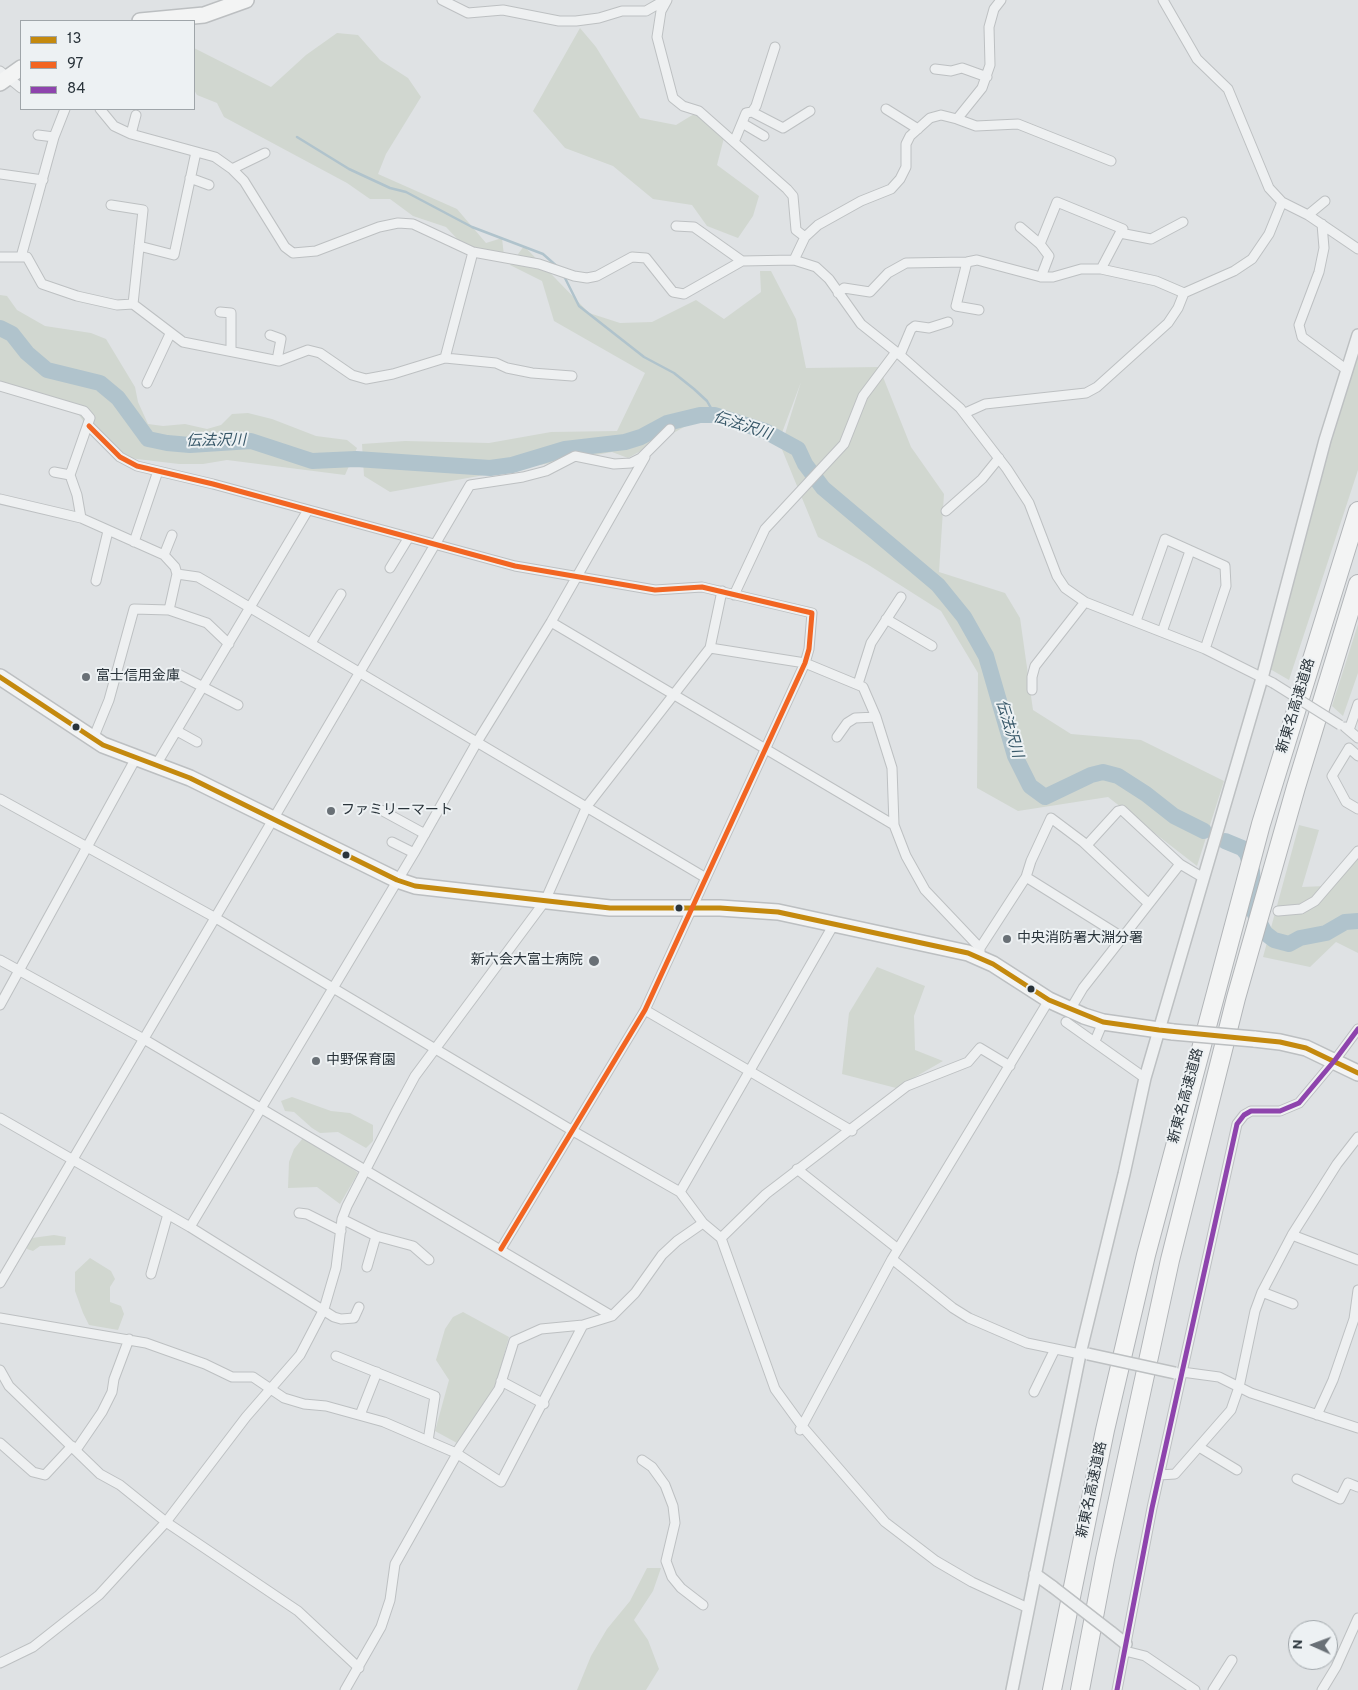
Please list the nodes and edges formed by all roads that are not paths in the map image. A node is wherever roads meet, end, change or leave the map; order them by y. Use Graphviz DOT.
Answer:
graph roads {
  1 [pos="246,0"];
  2 [pos="442,0"];
  3 [pos="666,0"];
  4 [pos="1001,0"];
  5 [pos="1163,0"];
  6 [pos="218,6"];
  7 [pos="152,20"];
  8 [pos="775,47"];
  9 [pos="20,68"];
  10 [pos="935,69"];
  11 [pos="2,77"];
  12 [pos="987,77"];
  13 [pos="20,87"];
  14 [pos="886,109"];
  15 [pos="64,110"];
  16 [pos="101,110"];
  17 [pos="810,111"];
  18 [pos="752,112"];
  19 [pos="136,115"];
  20 [pos="957,119"];
  21 [pos="742,124"];
  22 [pos="918,129"];
  23 [pos="131,134"];
  24 [pos="38,135"];
  25 [pos="764,136"];
  26 [pos="54,137"];
  27 [pos="734,142"];
  28 [pos="196,152"];
  29 [pos="265,153"];
  30 [pos="1112,161"];
  31 [pos="232,169"];
  32 [pos="0,174"];
  33 [pos="190,178"];
  34 [pos="43,180"];
  35 [pos="209,185"];
  36 [pos="1325,201"];
  37 [pos="1282,202"];
  38 [pos="111,205"];
  39 [pos="1308,215"];
  40 [pos="1182,222"];
  41 [pos="1322,224"];
  42 [pos="676,226"];
  43 [pos="1020,227"];
  44 [pos="1120,233"];
  45 [pos="805,237"];
  46 [pos="1040,244"];
  47 [pos="139,246"];
  48 [pos="1358,249"];
  49 [pos="474,252"];
  50 [pos="0,257"];
  51 [pos="21,257"];
  52 [pos="794,260"];
  53 [pos="742,261"];
  54 [pos="967,262"];
  55 [pos="1101,269"];
  56 [pos="1041,276"];
  57 [pos="838,293"];
  58 [pos="1184,293"];
  59 [pos="133,304"];
  60 [pos="979,310"];
  61 [pos="220,312"];
  62 [pos="948,322"];
  63 [pos="170,334"];
  64 [pos="270,335"];
  65 [pos="1358,335"];
  66 [pos="231,351"];
  67 [pos="898,353"];
  68 [pos="445,358"];
  69 [pos="277,360"];
  70 [pos="1348,370"];
  71 [pos="572,376"];
  72 [pos="147,382"];
  73 [pos="0,386"];
  74 [pos="965,414"];
  75 [pos="89,426"];
  76 [pos="670,429"];
  77 [pos="647,452"];
  78 [pos="998,458"];
  79 [pos="158,471"];
  80 [pos="54,472"];
  81 [pos="70,475"];
  82 [pos="0,499"];
  83 [pos="308,510"];
  84 [pos="946,511"];
  85 [pos="1358,511"];
  86 [pos="81,518"];
  87 [pos="108,531"];
  88 [pos="172,535"];
  89 [pos="408,536"];
  90 [pos="134,542"];
  91 [pos="436,544"];
  92 [pos="1190,551"];
  93 [pos="164,555"];
  94 [pos="390,568"];
  95 [pos="178,574"];
  96 [pos="575,577"];
  97 [pos="96,581"];
  98 [pos="1358,584"];
  99 [pos="722,592"];
  100 [pos="341,594"];
  101 [pos="734,595"];
  102 [pos="901,597"];
  103 [pos="1085,602"];
  104 [pos="251,608"];
  105 [pos="169,610"];
  106 [pos="886,619"];
  107 [pos="1136,621"];
  108 [pos="551,622"];
  109 [pos="1162,632"];
  110 [pos="311,643"];
  111 [pos="229,644"];
  112 [pos="932,646"];
  113 [pos="710,648"];
  114 [pos="1205,649"];
  115 [pos="805,663"];
  116 [pos="360,672"];
  117 [pos="176,673"];
  118 [pos="0,677"];
  119 [pos="1267,681"];
  120 [pos="858,684"];
  121 [pos="204,685"];
  122 [pos="1032,690"];
  123 [pos="675,695"];
  124 [pos="238,704"];
  125 [pos="1358,704"];
  126 [pos="876,717"];
  127 [pos="1349,730"];
  128 [pos="177,731"];
  129 [pos="837,737"];
  130 [pos="1358,738"];
  131 [pos="93,739"];
  132 [pos="197,742"];
  133 [pos="477,742"];
  134 [pos="765,750"];
  135 [pos="1358,756"];
  136 [pos="136,758"];
  137 [pos="156,765"];
  138 [pos="0,799"];
  139 [pos="587,806"];
  140 [pos="1358,809"];
  141 [pos="381,810"];
  142 [pos="273,819"];
  143 [pos="894,825"];
  144 [pos="424,834"];
  145 [pos="392,842"];
  146 [pos="1087,845"];
  147 [pos="87,847"];
  148 [pos="1358,851"];
  149 [pos="414,853"];
  150 [pos="1180,864"];
  151 [pos="1202,876"];
  152 [pos="1026,877"];
  153 [pos="706,878"];
  154 [pos="397,880"];
  155 [pos="545,901"];
  156 [pos="1148,903"];
  157 [pos="692,909"];
  158 [pos="1278,911"];
  159 [pos="214,917"];
  160 [pos="834,924"];
  161 [pos="1122,937"];
  162 [pos="980,953"];
  163 [pos="0,960"];
  164 [pos="18,970"];
  165 [pos="334,987"];
  166 [pos="1049,1000"];
  167 [pos="0,1005"];
  168 [pos="645,1010"];
  169 [pos="1068,1016"];
  170 [pos="1103,1022"];
  171 [pos="1358,1029"];
  172 [pos="1166,1031"];
  173 [pos="142,1038"];
  174 [pos="1095,1041"];
  175 [pos="435,1049"];
  176 [pos="1336,1060"];
  177 [pos="1010,1066"];
  178 [pos="750,1071"];
  179 [pos="1358,1073"];
  180 [pos="1145,1078"];
  181 [pos="262,1109"];
  182 [pos="0,1118"];
  183 [pos="573,1131"];
  184 [pos="852,1131"];
  185 [pos="1358,1137"];
  186 [pos="73,1160"];
  187 [pos="366,1168"];
  188 [pos="797,1169"];
  189 [pos="680,1192"];
  190 [pos="299,1213"];
  191 [pos="168,1214"];
  192 [pos="342,1219"];
  193 [pos="703,1223"];
  194 [pos="190,1228"];
  195 [pos="341,1231"];
  196 [pos="1292,1235"];
  197 [pos="376,1236"];
  198 [pos="721,1238"];
  199 [pos="501,1249"];
  200 [pos="898,1249"];
  201 [pos="892,1259"];
  202 [pos="429,1260"];
  203 [pos="1358,1260"];
  204 [pos="367,1267"];
  205 [pos="151,1274"];
  206 [pos="0,1282"];
  207 [pos="1358,1290"];
  208 [pos="1262,1292"];
  209 [pos="1293,1304"];
  210 [pos="359,1307"];
  211 [pos="324,1309"];
  212 [pos="612,1316"];
  213 [pos="0,1318"];
  214 [pos="583,1326"];
  215 [pos="129,1339"];
  216 [pos="1055,1348"];
  217 [pos="1084,1354"];
  218 [pos="336,1356"];
  219 [pos="0,1370"];
  220 [pos="377,1372"];
  221 [pos="1179,1373"];
  222 [pos="501,1381"];
  223 [pos="1239,1386"];
  224 [pos="271,1390"];
  225 [pos="1034,1392"];
  226 [pos="544,1404"];
  227 [pos="360,1415"];
  228 [pos="1317,1415"];
  229 [pos="1358,1428"];
  230 [pos="801,1429"];
  231 [pos="428,1441"];
  232 [pos="0,1443"];
  233 [pos="1198,1447"];
  234 [pos="74,1448"];
  235 [pos="456,1454"];
  236 [pos="642,1460"];
  237 [pos="1237,1470"];
  238 [pos="1160,1475"];
  239 [pos="1297,1479"];
  240 [pos="1358,1487"];
  241 [pos="166,1522"];
  242 [pos="1035,1574"];
  243 [pos="704,1605"];
  244 [pos="1028,1608"];
  245 [pos="1358,1618"];
  246 [pos="1126,1648"];
  247 [pos="1232,1660"];
  248 [pos="0,1664"];
  249 [pos="359,1668"];
  250 [pos="345,1690"];
  251 [pos="1012,1690"];
  252 [pos="1052,1690"];
  253 [pos="1080,1690"];
  254 [pos="1117,1690"];
  255 [pos="1195,1690"];
  256 [pos="1212,1690"];
  257 [pos="1322,1690"];
  1 -- 6 [label="main road"];
  2 -- 3 [label="street"];
  3 -- 27 [label="street"];
  4 -- 12 [label="street"];
  5 -- 37 [label="street"];
  6 -- 7 [label="main road"];
  8 -- 18 [label="street"];
  9 -- 11 [label="main road"];
  10 -- 12 [label="street"];
  11 -- 13 [label="street"];
  12 -- 20 [label="street"];
  14 -- 22 [label="street"];
  15 -- 26 [label="street"];
  16 -- 23 [label="street"];
  17 -- 18 [label="street"];
  18 -- 21 [label="street"];
  19 -- 23 [label="street"];
  20 -- 22 [label="street"];
  20 -- 30 [label="street"];
  21 -- 25 [label="street"];
  21 -- 27 [label="street"];
  22 -- 45 [label="street"];
  23 -- 28 [label="street"];
  24 -- 26 [label="street"];
  26 -- 34 [label="street"];
  27 -- 45 [label="street"];
  28 -- 31 [label="street"];
  28 -- 33 [label="street"];
  29 -- 31 [label="street"];
  31 -- 49 [label="street"];
  32 -- 34 [label="street"];
  33 -- 35 [label="street"];
  33 -- 47 [label="street"];
  34 -- 51 [label="street"];
  36 -- 39 [label="street"];
  37 -- 39 [label="street"];
  37 -- 58 [label="street"];
  38 -- 47 [label="street"];
  39 -- 41 [label="street"];
  40 -- 44 [label="street"];
  41 -- 48 [label="street"];
  41 -- 70 [label="street"];
  42 -- 53 [label="street"];
  43 -- 46 [label="street"];
  44 -- 46 [label="street"];
  44 -- 55 [label="street"];
  45 -- 52 [label="street"];
  46 -- 56 [label="street"];
  47 -- 59 [label="street"];
  49 -- 53 [label="street"];
  49 -- 68 [label="street"];
  50 -- 51 [label="street"];
  51 -- 59 [label="street"];
  52 -- 53 [label="street"];
  52 -- 57 [label="street"];
  54 -- 56 [label="street"];
  54 -- 57 [label="street"];
  54 -- 60 [label="street"];
  55 -- 56 [label="street"];
  55 -- 58 [label="street"];
  57 -- 67 [label="street"];
  58 -- 74 [label="street"];
  59 -- 63 [label="street"];
  61 -- 66 [label="street"];
  62 -- 67 [label="street"];
  63 -- 66 [label="street"];
  63 -- 72 [label="street"];
  64 -- 69 [label="street"];
  65 -- 70 [label="street"];
  66 -- 69 [label="street"];
  67 -- 74 [label="street"];
  67 -- 101 [label="street"];
  68 -- 69 [label="street"];
  68 -- 71 [label="street"];
  70 -- 119 [label="street"];
  73 -- 75 [label="street"];
  74 -- 78 [label="street"];
  75 -- 79 [label="street"];
  75 -- 81 [label="street"];
  76 -- 77 [label="street"];
  77 -- 91 [label="street"];
  77 -- 96 [label="street"];
  78 -- 84 [label="street"];
  78 -- 103 [label="street"];
  79 -- 83 [label="street"];
  79 -- 90 [label="street"];
  80 -- 81 [label="street"];
  81 -- 86 [label="street"];
  82 -- 86 [label="street"];
  83 -- 89 [label="street"];
  83 -- 104 [label="street"];
  85 -- 252 [label="highway, 新東名高速道路"];
  86 -- 87 [label="street"];
  87 -- 90 [label="street"];
  87 -- 97 [label="street"];
  88 -- 93 [label="street"];
  89 -- 91 [label="street"];
  89 -- 94 [label="street"];
  90 -- 93 [label="street"];
  91 -- 96 [label="street"];
  91 -- 116 [label="street"];
  92 -- 107 [label="street"];
  92 -- 109 [label="street"];
  92 -- 114 [label="street"];
  93 -- 95 [label="street"];
  95 -- 104 [label="street"];
  95 -- 105 [label="street"];
  96 -- 99 [label="street"];
  96 -- 108 [label="street"];
  98 -- 253 [label="highway, 新東名高速道路"];
  99 -- 101 [label="street"];
  99 -- 113 [label="street"];
  100 -- 110 [label="street"];
  101 -- 115 [label="street"];
  102 -- 106 [label="street"];
  103 -- 107 [label="street"];
  103 -- 122 [label="street"];
  104 -- 110 [label="street"];
  104 -- 111 [label="street"];
  105 -- 111 [label="street"];
  105 -- 131 [label="street"];
  106 -- 112 [label="street"];
  106 -- 120 [label="street"];
  107 -- 109 [label="street"];
  108 -- 123 [label="street"];
  108 -- 133 [label="street"];
  109 -- 114 [label="street"];
  110 -- 116 [label="street"];
  111 -- 121 [label="street"];
  113 -- 115 [label="street"];
  113 -- 123 [label="street"];
  114 -- 119 [label="street"];
  115 -- 120 [label="street"];
  115 -- 134 [label="street"];
  116 -- 133 [label="street"];
  116 -- 142 [label="street"];
  117 -- 121 [label="street"];
  118 -- 131 [label="main road"];
  119 -- 127 [label="street, bridge"];
  119 -- 151 [label="street"];
  120 -- 126 [label="street"];
  121 -- 124 [label="street"];
  121 -- 128 [label="street"];
  123 -- 134 [label="street"];
  123 -- 139 [label="street"];
  125 -- 127 [label="street"];
  126 -- 129 [label="street"];
  126 -- 143 [label="street"];
  127 -- 130 [label="street"];
  128 -- 132 [label="street"];
  128 -- 137 [label="street"];
  131 -- 136 [label="main road"];
  133 -- 139 [label="street"];
  133 -- 144 [label="street"];
  134 -- 143 [label="street"];
  134 -- 153 [label="street"];
  135 -- 140 [label="street"];
  136 -- 137 [label="main road"];
  136 -- 147 [label="street"];
  137 -- 142 [label="main road"];
  138 -- 147 [label="street"];
  139 -- 153 [label="street"];
  139 -- 155 [label="street"];
  141 -- 144 [label="street"];
  142 -- 154 [label="main road"];
  142 -- 159 [label="street"];
  143 -- 162 [label="street"];
  144 -- 149 [label="street"];
  145 -- 149 [label="street"];
  146 -- 150 [label="street"];
  146 -- 152 [label="street"];
  146 -- 156 [label="street"];
  147 -- 159 [label="street"];
  147 -- 164 [label="street"];
  148 -- 158 [label="street"];
  149 -- 154 [label="street"];
  150 -- 151 [label="street"];
  150 -- 156 [label="street"];
  151 -- 172 [label="street"];
  152 -- 161 [label="street"];
  152 -- 162 [label="street"];
  153 -- 157 [label="street"];
  154 -- 155 [label="main road"];
  154 -- 165 [label="street"];
  155 -- 157 [label="main road"];
  155 -- 175 [label="street"];
  156 -- 161 [label="street"];
  157 -- 160 [label="main road"];
  157 -- 168 [label="street"];
  159 -- 165 [label="street"];
  159 -- 173 [label="street"];
  160 -- 162 [label="main road"];
  160 -- 178 [label="street"];
  161 -- 169 [label="street"];
  162 -- 166 [label="main road"];
  163 -- 164 [label="street"];
  164 -- 167 [label="street"];
  164 -- 173 [label="street"];
  165 -- 175 [label="street"];
  165 -- 181 [label="street"];
  166 -- 169 [label="main road"];
  166 -- 177 [label="street"];
  168 -- 178 [label="street"];
  168 -- 183 [label="street"];
  169 -- 170 [label="main road"];
  169 -- 174 [label="street"];
  170 -- 172 [label="main road"];
  170 -- 174 [label="street"];
  171 -- 176 [label="street"];
  172 -- 176 [label="main road, bridge"];
  172 -- 180 [label="street"];
  173 -- 181 [label="street"];
  173 -- 186 [label="street"];
  174 -- 180 [label="street"];
  175 -- 183 [label="street"];
  175 -- 187 [label="street"];
  176 -- 179 [label="main road"];
  176 -- 221 [label="street"];
  177 -- 184 [label="street"];
  177 -- 200 [label="street"];
  178 -- 184 [label="street"];
  178 -- 189 [label="street"];
  180 -- 217 [label="street"];
  181 -- 187 [label="street"];
  181 -- 194 [label="street"];
  182 -- 186 [label="street"];
  183 -- 189 [label="street"];
  183 -- 199 [label="street"];
  184 -- 188 [label="street"];
  185 -- 196 [label="street"];
  186 -- 191 [label="street"];
  186 -- 206 [label="street"];
  187 -- 192 [label="street"];
  187 -- 199 [label="street"];
  188 -- 198 [label="street"];
  188 -- 200 [label="street"];
  189 -- 193 [label="street"];
  190 -- 195 [label="street"];
  191 -- 194 [label="street"];
  191 -- 205 [label="street"];
  192 -- 195 [label="street"];
  192 -- 197 [label="street"];
  193 -- 198 [label="street"];
  193 -- 212 [label="street"];
  194 -- 211 [label="street"];
  195 -- 211 [label="street"];
  196 -- 203 [label="street"];
  196 -- 208 [label="street"];
  197 -- 202 [label="street"];
  197 -- 204 [label="street"];
  198 -- 230 [label="street"];
  199 -- 212 [label="street"];
  200 -- 201 [label="street"];
  201 -- 216 [label="street"];
  201 -- 230 [label="street"];
  207 -- 228 [label="street"];
  208 -- 209 [label="street"];
  208 -- 223 [label="street"];
  210 -- 211 [label="street"];
  211 -- 224 [label="street"];
  212 -- 214 [label="street"];
  213 -- 215 [label="street"];
  214 -- 222 [label="street"];
  214 -- 226 [label="street"];
  215 -- 224 [label="street"];
  215 -- 234 [label="street"];
  216 -- 217 [label="street"];
  216 -- 225 [label="street"];
  217 -- 221 [label="street, bridge"];
  217 -- 242 [label="street"];
  218 -- 220 [label="street"];
  219 -- 234 [label="street"];
  220 -- 227 [label="street"];
  220 -- 231 [label="street"];
  221 -- 223 [label="street"];
  221 -- 238 [label="street"];
  222 -- 226 [label="street"];
  222 -- 235 [label="street"];
  223 -- 228 [label="street"];
  223 -- 233 [label="street"];
  224 -- 227 [label="street"];
  224 -- 241 [label="street"];
  226 -- 235 [label="street"];
  227 -- 231 [label="street"];
  228 -- 229 [label="street"];
  230 -- 244 [label="street"];
  231 -- 235 [label="street"];
  232 -- 234 [label="street"];
  233 -- 237 [label="street"];
  233 -- 238 [label="street"];
  234 -- 241 [label="street"];
  235 -- 249 [label="street"];
  236 -- 243 [label="street"];
  238 -- 246 [label="street"];
  239 -- 240 [label="street"];
  241 -- 248 [label="street"];
  241 -- 249 [label="street"];
  242 -- 244 [label="street"];
  242 -- 246 [label="street, bridge"];
  244 -- 251 [label="street"];
  245 -- 257 [label="street"];
  246 -- 254 [label="street"];
  246 -- 255 [label="street"];
  247 -- 256 [label="street"];
  249 -- 250 [label="street"];
}
